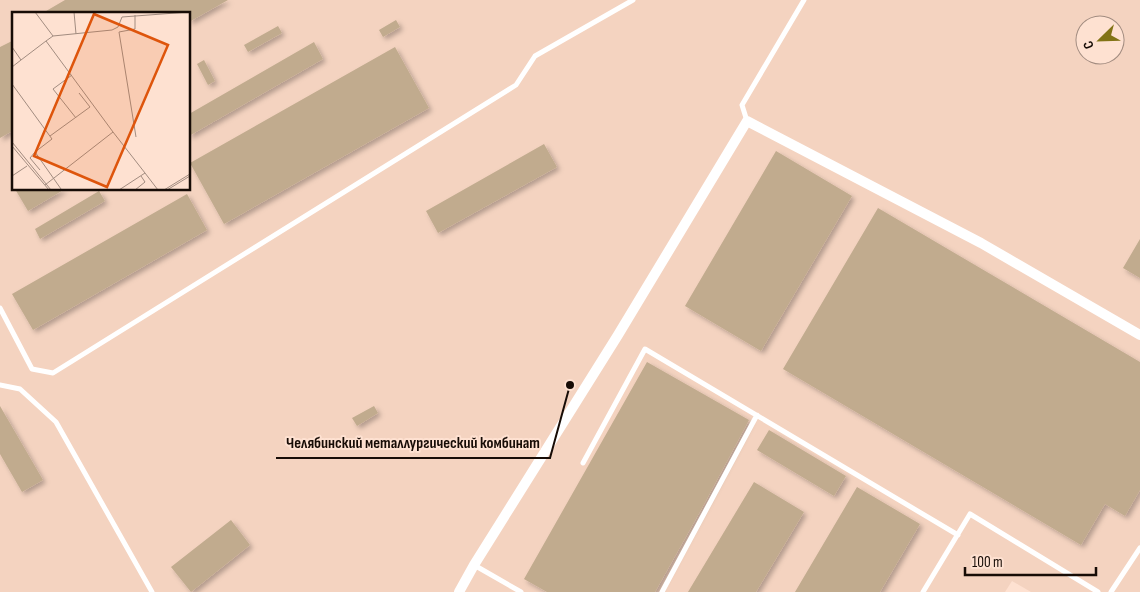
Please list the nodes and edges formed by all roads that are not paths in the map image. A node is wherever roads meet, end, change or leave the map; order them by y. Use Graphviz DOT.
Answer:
graph roads {
  1 [pos="633,0"];
  2 [pos="804,0"];
  3 [pos="747,121"];
  4 [pos="0,308"];
  5 [pos="1140,335"];
  6 [pos="0,385"];
  7 [pos="757,415"];
  8 [pos="583,463"];
  9 [pos="958,535"];
  10 [pos="1140,548"];
  11 [pos="474,565"];
  12 [pos="152,592"];
  13 [pos="460,592"];
  14 [pos="521,592"];
  15 [pos="662,592"];
  16 [pos="923,592"];
  17 [pos="1098,592"];
  18 [pos="1111,592"];
  1 -- 4 [label="lane"];
  2 -- 3 [label="lane"];
  3 -- 5 [label="street"];
  3 -- 11 [label="street"];
  6 -- 12 [label="lane"];
  7 -- 8 [label="lane"];
  7 -- 9 [label="lane"];
  7 -- 15 [label="lane"];
  9 -- 16 [label="lane"];
  9 -- 17 [label="lane"];
  10 -- 18 [label="lane"];
  11 -- 13 [label="street"];
  11 -- 14 [label="lane"];
}
